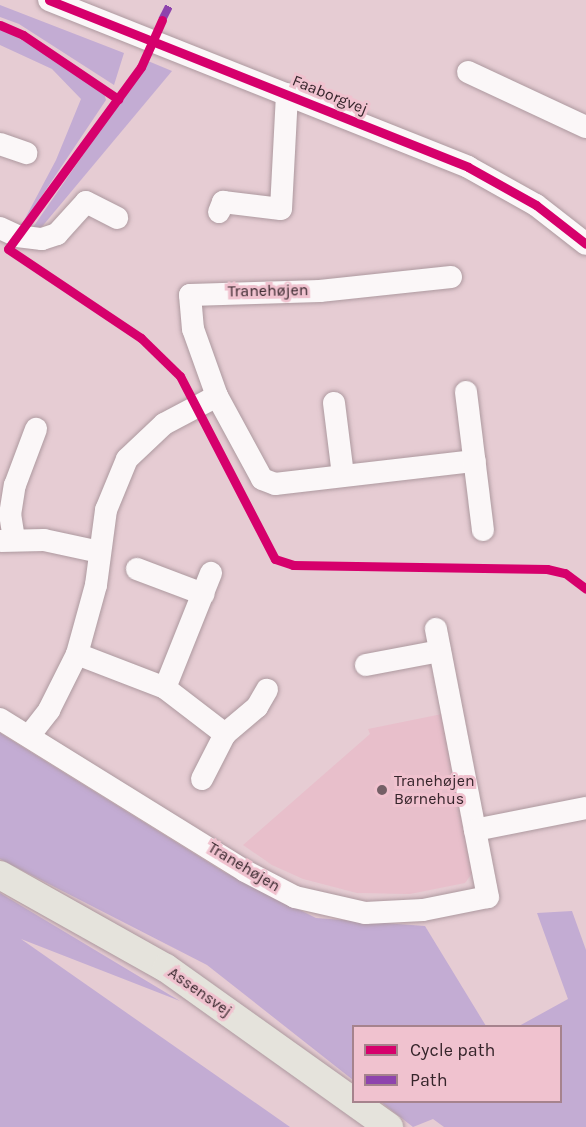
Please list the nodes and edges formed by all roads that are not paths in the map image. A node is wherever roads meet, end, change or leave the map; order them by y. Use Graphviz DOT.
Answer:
graph roads {
  1 [pos="49,0"];
  2 [pos="468,72"];
  3 [pos="287,94"];
  4 [pos="586,127"];
  5 [pos="0,144"];
  6 [pos="26,153"];
  7 [pos="219,212"];
  8 [pos="117,218"];
  9 [pos="0,228"];
  10 [pos="586,244"];
  11 [pos="451,277"];
  12 [pos="466,392"];
  13 [pos="218,396"];
  14 [pos="334,403"];
  15 [pos="36,429"];
  16 [pos="475,461"];
  17 [pos="10,464"];
  18 [pos="343,475"];
  19 [pos="483,530"];
  20 [pos="7,540"];
  21 [pos="100,552"];
  22 [pos="137,569"];
  23 [pos="211,573"];
  24 [pos="203,594"];
  25 [pos="77,654"];
  26 [pos="366,665"];
  27 [pos="165,688"];
  28 [pos="267,690"];
  29 [pos="0,719"];
  30 [pos="225,734"];
  31 [pos="29,736"];
  32 [pos="202,779"];
  33 [pos="586,808"];
  34 [pos="475,830"];
  35 [pos="0,875"];
  36 [pos="352,1101"];
  37 [pos="355,1103"];
  38 [pos="389,1127"];
  1 -- 3 [label="street, Faaborgvej"];
  2 -- 4 [label="street"];
  3 -- 7 [label="street"];
  3 -- 10 [label="street, Faaborgvej"];
  5 -- 6 [label="street"];
  8 -- 9 [label="street"];
  11 -- 13 [label="street, Tranehøjen"];
  12 -- 16 [label="street"];
  13 -- 18 [label="street, Tranehøjen"];
  13 -- 21 [label="street"];
  14 -- 18 [label="street"];
  15 -- 17 [label="street"];
  16 -- 18 [label="street, Tranehøjen"];
  16 -- 19 [label="street"];
  17 -- 20 [label="street"];
  20 -- 21 [label="street"];
  21 -- 25 [label="street"];
  22 -- 24 [label="street"];
  23 -- 24 [label="street"];
  24 -- 27 [label="street"];
  25 -- 27 [label="street"];
  25 -- 31 [label="street"];
  26 -- 34 [label="street, Tranehøjen"];
  27 -- 30 [label="street"];
  28 -- 30 [label="street"];
  29 -- 31 [label="street, Tranehøjen"];
  30 -- 32 [label="street"];
  31 -- 34 [label="street, Tranehøjen"];
  33 -- 34 [label="street"];
  35 -- 36 [label="main road, Assensvej"];
  37 -- 38 [label="main road, Assensvej"];
}
